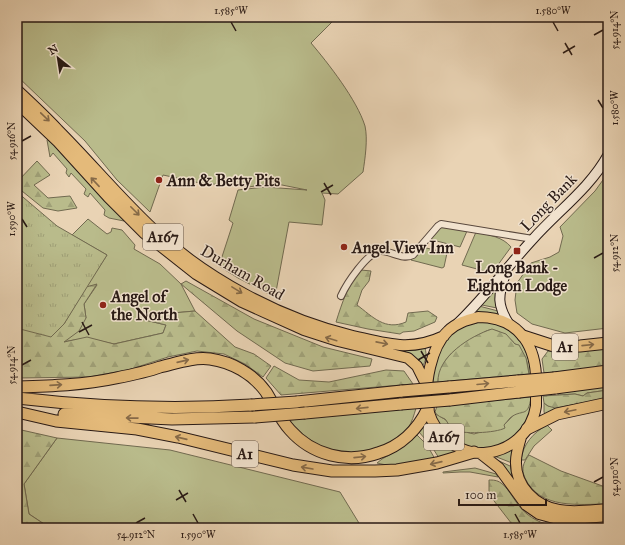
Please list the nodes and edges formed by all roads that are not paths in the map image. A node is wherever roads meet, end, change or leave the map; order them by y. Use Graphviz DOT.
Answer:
graph roads {
  1 [pos="17,90"];
  2 [pos="17,103"];
  3 [pos="608,156"];
  4 [pos="533,239"];
  5 [pos="508,268"];
  6 [pos="341,296"];
  7 [pos="457,324"];
  8 [pos="510,324"];
  9 [pos="444,336"];
  10 [pos="523,336"];
  11 [pos="608,343"];
  12 [pos="608,371"];
  13 [pos="608,381"];
  14 [pos="555,383"];
  15 [pos="427,386"];
  16 [pos="17,387"];
  17 [pos="518,387"];
  18 [pos="17,398"];
  19 [pos="608,403"];
  20 [pos="428,408"];
  21 [pos="17,411"];
  22 [pos="524,433"];
  23 [pos="477,453"];
  24 [pos="608,509"];
  25 [pos="608,516"];
  1 -- 9 [label="main road, Durham Road / A167, one-way"];
  15 -- 2 [label="main road, Durham Road / A167, one-way"];
  3 -- 4 [label="main road, Long Bank"];
  4 -- 5 [label="main road, Long Bank"];
  4 -- 6 [label="street"];
  5 -- 7 [label="main road, Long Bank"];
  5 -- 8 [label="main road, Long Bank"];
  7 -- 8 [label="main road, A167"];
  7 -- 9 [label="main road, A167"];
  8 -- 10 [label="main road, A167"];
  9 -- 15 [label="main road, A167"];
  10 -- 11 [label="highway, A1, one-way"];
  10 -- 22 [label="main road, A167"];
  12 -- 14 [label="highway, A1"];
  13 -- 14 [label="highway, A1"];
  14 -- 17 [label="highway, A1, bridge"];
  15 -- 20 [label="main road, A167"];
  16 -- 20 [label="highway, one-way"];
  18 -- 17 [label="highway, A1, one-way, bridge"];
  17 -- 21 [label="highway, A1, one-way, bridge"];
  19 -- 22 [label="highway, one-way"];
  20 -- 23 [label="main road, A167"];
  23 -- 21 [label="highway, A1, one-way"];
  22 -- 23 [label="main road, A167"];
  22 -- 24 [label="main road, A167"];
  23 -- 25 [label="main road, A167"];
}
